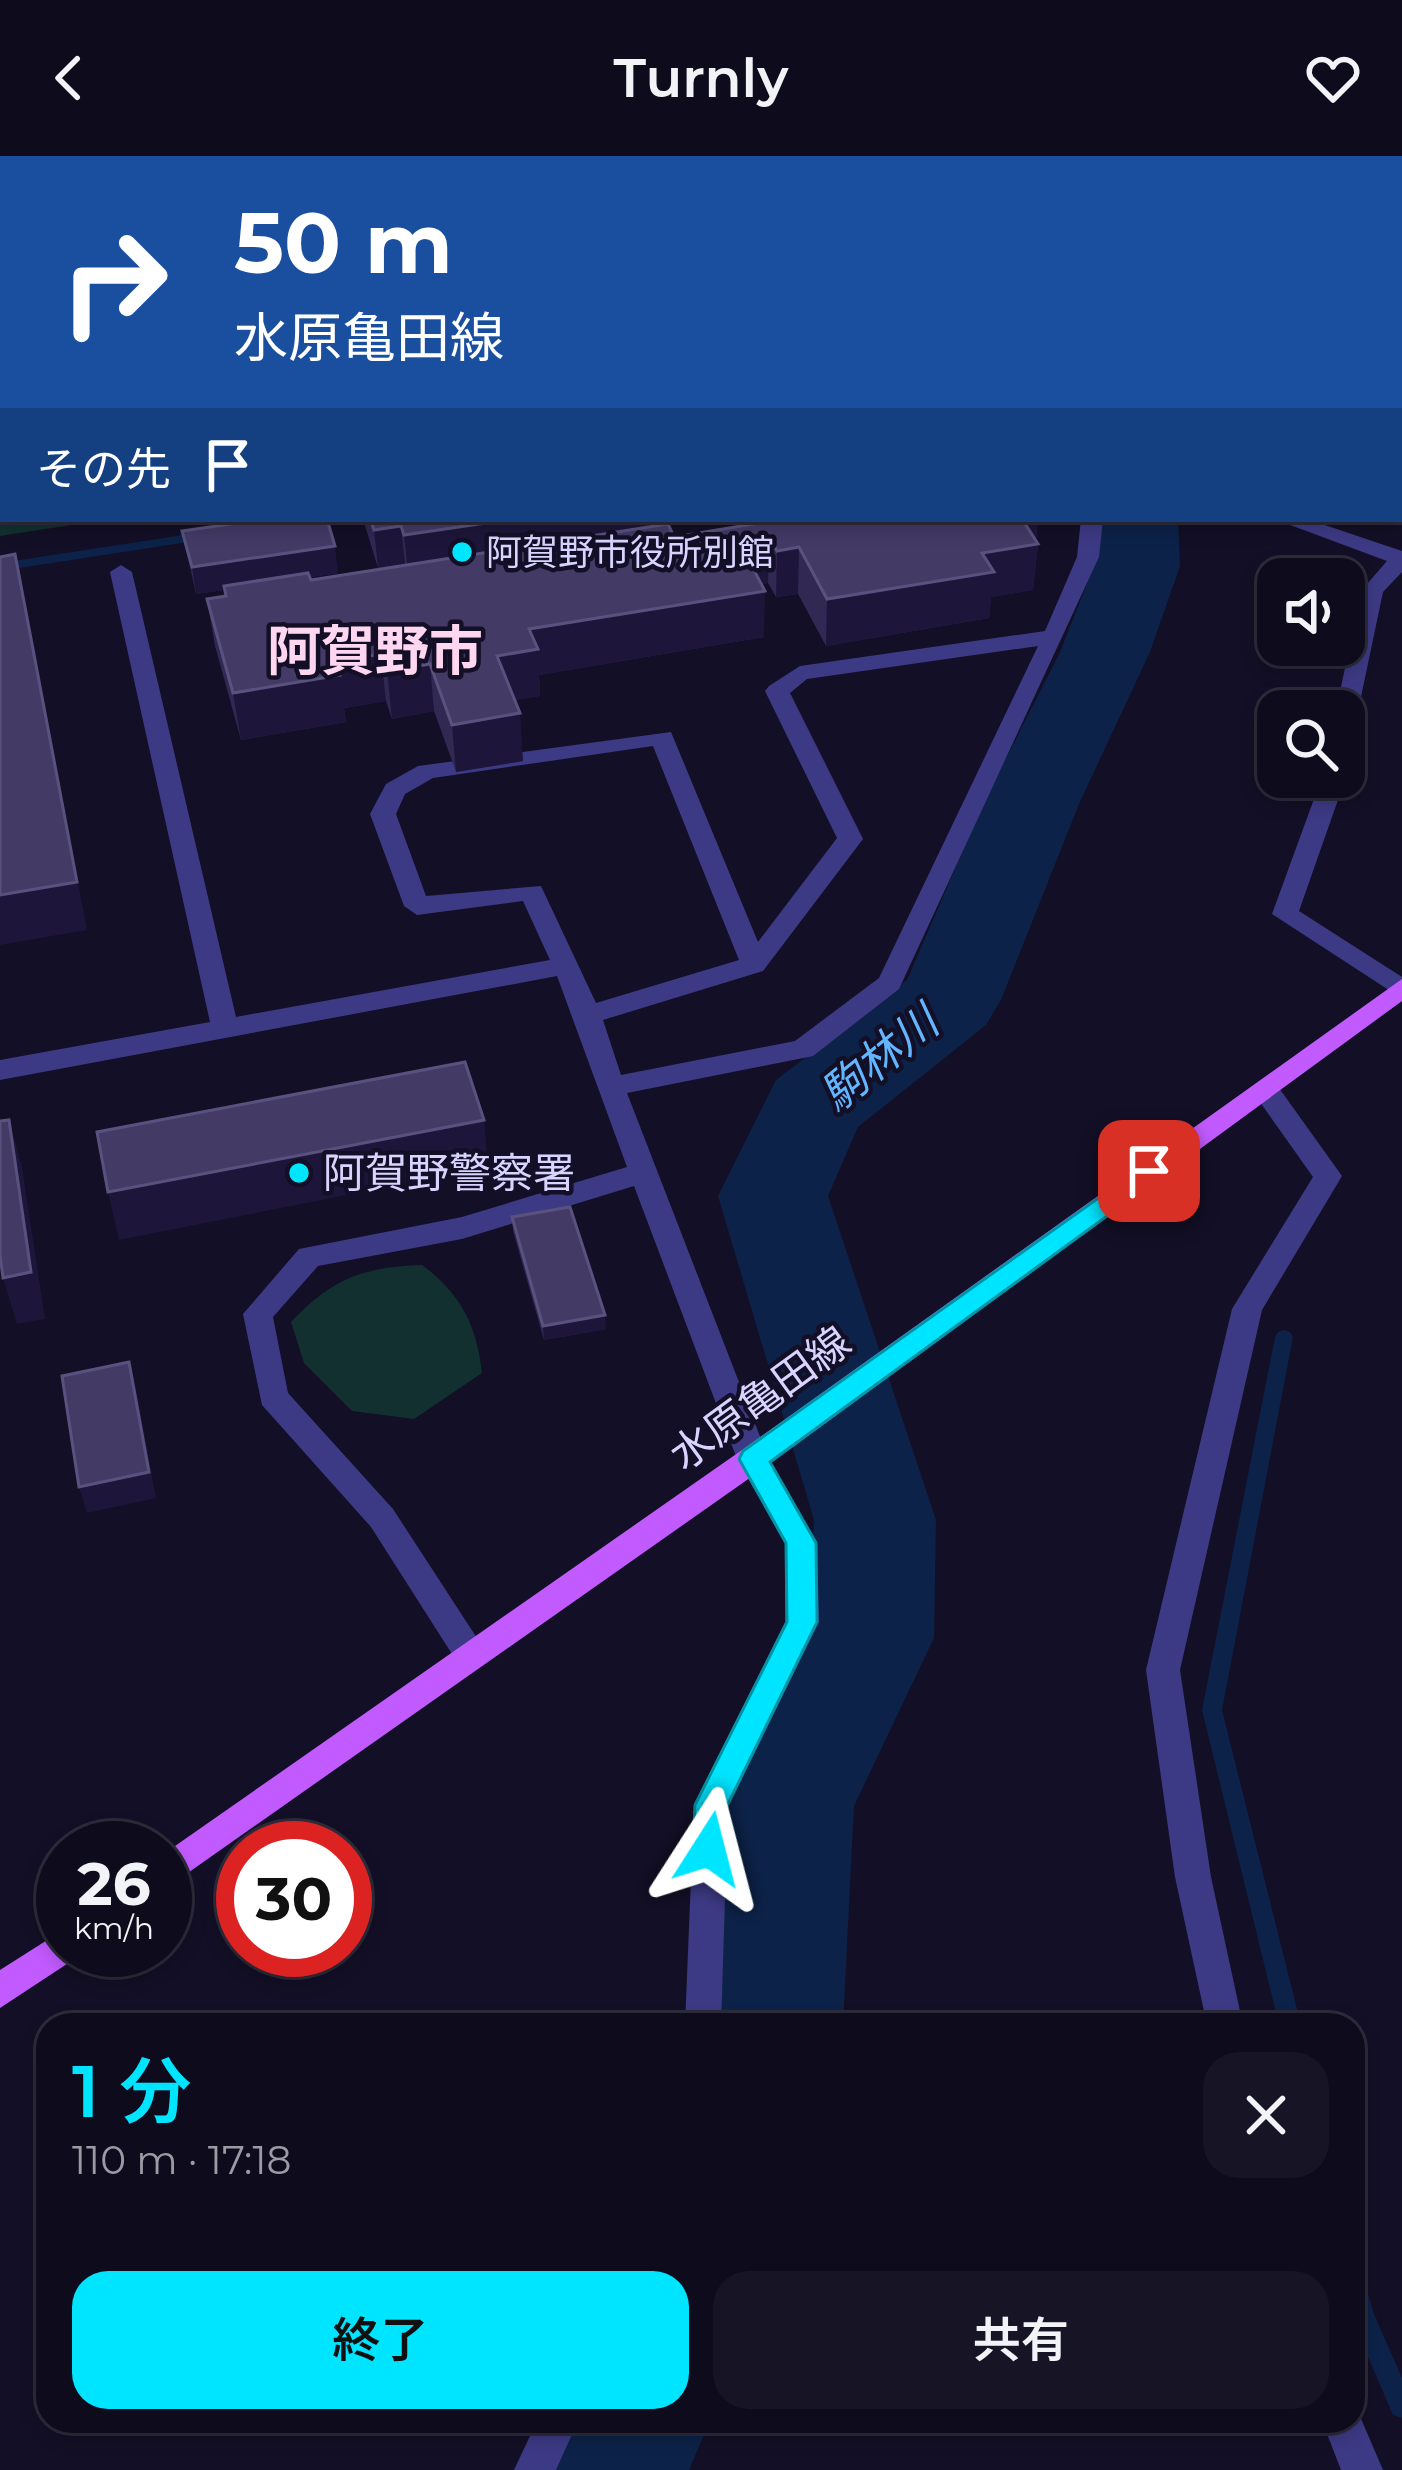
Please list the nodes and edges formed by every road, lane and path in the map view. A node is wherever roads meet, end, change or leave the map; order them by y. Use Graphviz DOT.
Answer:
graph roads {
  1 [pos="1093,522"];
  2 [pos="1294,522"];
  3 [pos="1402,558"];
  4 [pos="121,572"];
  5 [pos="1054,637"];
  6 [pos="1352,690"];
  7 [pos="1326,798"];
  8 [pos="754,965"];
  9 [pos="565,966"];
  10 [pos="1401,988"];
  11 [pos="588,1015"];
  12 [pos="225,1028"];
  13 [pos="0,1070"];
  14 [pos="611,1087"];
  15 [pos="1264,1088"];
  16 [pos="644,1173"];
  17 [pos="753,1459"];
  18 [pos="471,1655"];
  19 [pos="192,1854"];
  20 [pos="36,1965"];
  21 [pos="0,1991"];
  22 [pos="703,2013"];
  23 [pos="1222,2013"];
  24 [pos="553,2433"];
  25 [pos="1347,2433"];
  26 [pos="536,2470"];
  27 [pos="1362,2470"];
  1 -- 5 [label="street"];
  2 -- 3 [label="street"];
  3 -- 6 [label="street"];
  4 -- 12 [label="street"];
  5 -- 8 [label="street"];
  5 -- 14 [label="street"];
  7 -- 10 [label="street"];
  8 -- 9 [label="street"];
  8 -- 11 [label="street"];
  9 -- 11 [label="street"];
  9 -- 12 [label="street"];
  10 -- 15 [label="main road, 水原亀田線"];
  11 -- 14 [label="street"];
  12 -- 13 [label="street"];
  14 -- 16 [label="street"];
  15 -- 17 [label="main road, 水原亀田線"];
  15 -- 23 [label="street"];
  16 -- 17 [label="street"];
  16 -- 18 [label="street"];
  17 -- 18 [label="main road, 水原亀田線"];
  17 -- 22 [label="street"];
  18 -- 19 [label="main road, 水原亀田線"];
  20 -- 21 [label="main road"];
  24 -- 26 [label="street"];
  25 -- 27 [label="street"];
}
